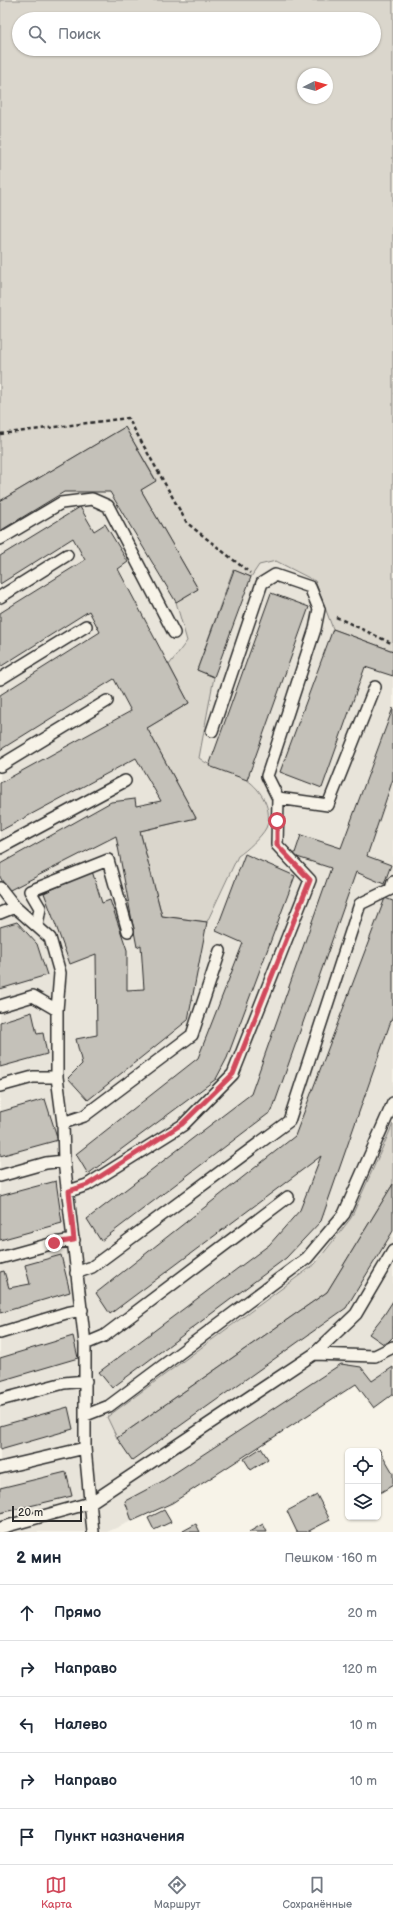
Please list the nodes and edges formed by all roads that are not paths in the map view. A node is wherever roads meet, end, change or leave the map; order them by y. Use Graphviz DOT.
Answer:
graph roads {
  1 [pos="0,539"];
  2 [pos="67,555"];
  3 [pos="0,597"];
  4 [pos="86,626"];
  5 [pos="174,633"];
  6 [pos="0,680"];
  7 [pos="376,686"];
  8 [pos="107,701"];
  9 [pos="212,731"];
  10 [pos="0,766"];
  11 [pos="124,781"];
  12 [pos="278,798"];
  13 [pos="0,848"];
  14 [pos="393,882"];
  15 [pos="0,888"];
  16 [pos="16,907"];
  17 [pos="0,913"];
  18 [pos="37,925"];
  19 [pos="128,931"];
  20 [pos="220,951"];
  21 [pos="0,1006"];
  22 [pos="57,1010"];
  23 [pos="57,1077"];
  24 [pos="0,1086"];
  25 [pos="393,1103"];
  26 [pos="63,1123"];
  27 [pos="64,1161"];
  28 [pos="0,1176"];
  29 [pos="69,1191"];
  30 [pos="288,1197"];
  31 [pos="74,1240"];
  32 [pos="393,1251"];
  33 [pos="0,1258"];
  34 [pos="76,1273"];
  35 [pos="82,1310"];
  36 [pos="0,1332"];
  37 [pos="85,1344"];
  38 [pos="393,1347"];
  39 [pos="314,1354"];
  40 [pos="86,1381"];
  41 [pos="0,1400"];
  42 [pos="86,1415"];
  43 [pos="85,1448"];
  44 [pos="0,1468"];
  45 [pos="90,1503"];
  46 [pos="0,1528"];
  47 [pos="93,1532"];
  1 -- 5 [label="lane"];
  2 -- 3 [label="lane"];
  4 -- 6 [label="lane"];
  7 -- 12 [label="lane"];
  8 -- 10 [label="lane"];
  9 -- 12 [label="lane"];
  11 -- 13 [label="lane"];
  12 -- 29 [label="lane"];
  14 -- 34 [label="lane"];
  15 -- 16 [label="lane"];
  16 -- 17 [label="lane"];
  16 -- 18 [label="lane"];
  18 -- 19 [label="lane"];
  18 -- 22 [label="lane"];
  20 -- 26 [label="lane"];
  21 -- 22 [label="lane"];
  22 -- 23 [label="lane"];
  23 -- 24 [label="lane"];
  23 -- 26 [label="lane"];
  25 -- 42 [label="lane"];
  26 -- 27 [label="lane"];
  27 -- 28 [label="lane"];
  27 -- 29 [label="lane"];
  29 -- 31 [label="lane"];
  30 -- 37 [label="lane"];
  31 -- 33 [label="lane"];
  31 -- 34 [label="lane"];
  32 -- 39 [label="lane"];
  34 -- 35 [label="lane"];
  35 -- 36 [label="lane"];
  35 -- 37 [label="lane"];
  37 -- 40 [label="lane"];
  38 -- 39 [label="lane"];
  39 -- 45 [label="lane"];
  40 -- 41 [label="lane"];
  40 -- 42 [label="lane"];
  42 -- 43 [label="lane"];
  43 -- 44 [label="lane"];
  43 -- 45 [label="lane"];
  45 -- 46 [label="lane"];
  45 -- 47 [label="lane"];
}
